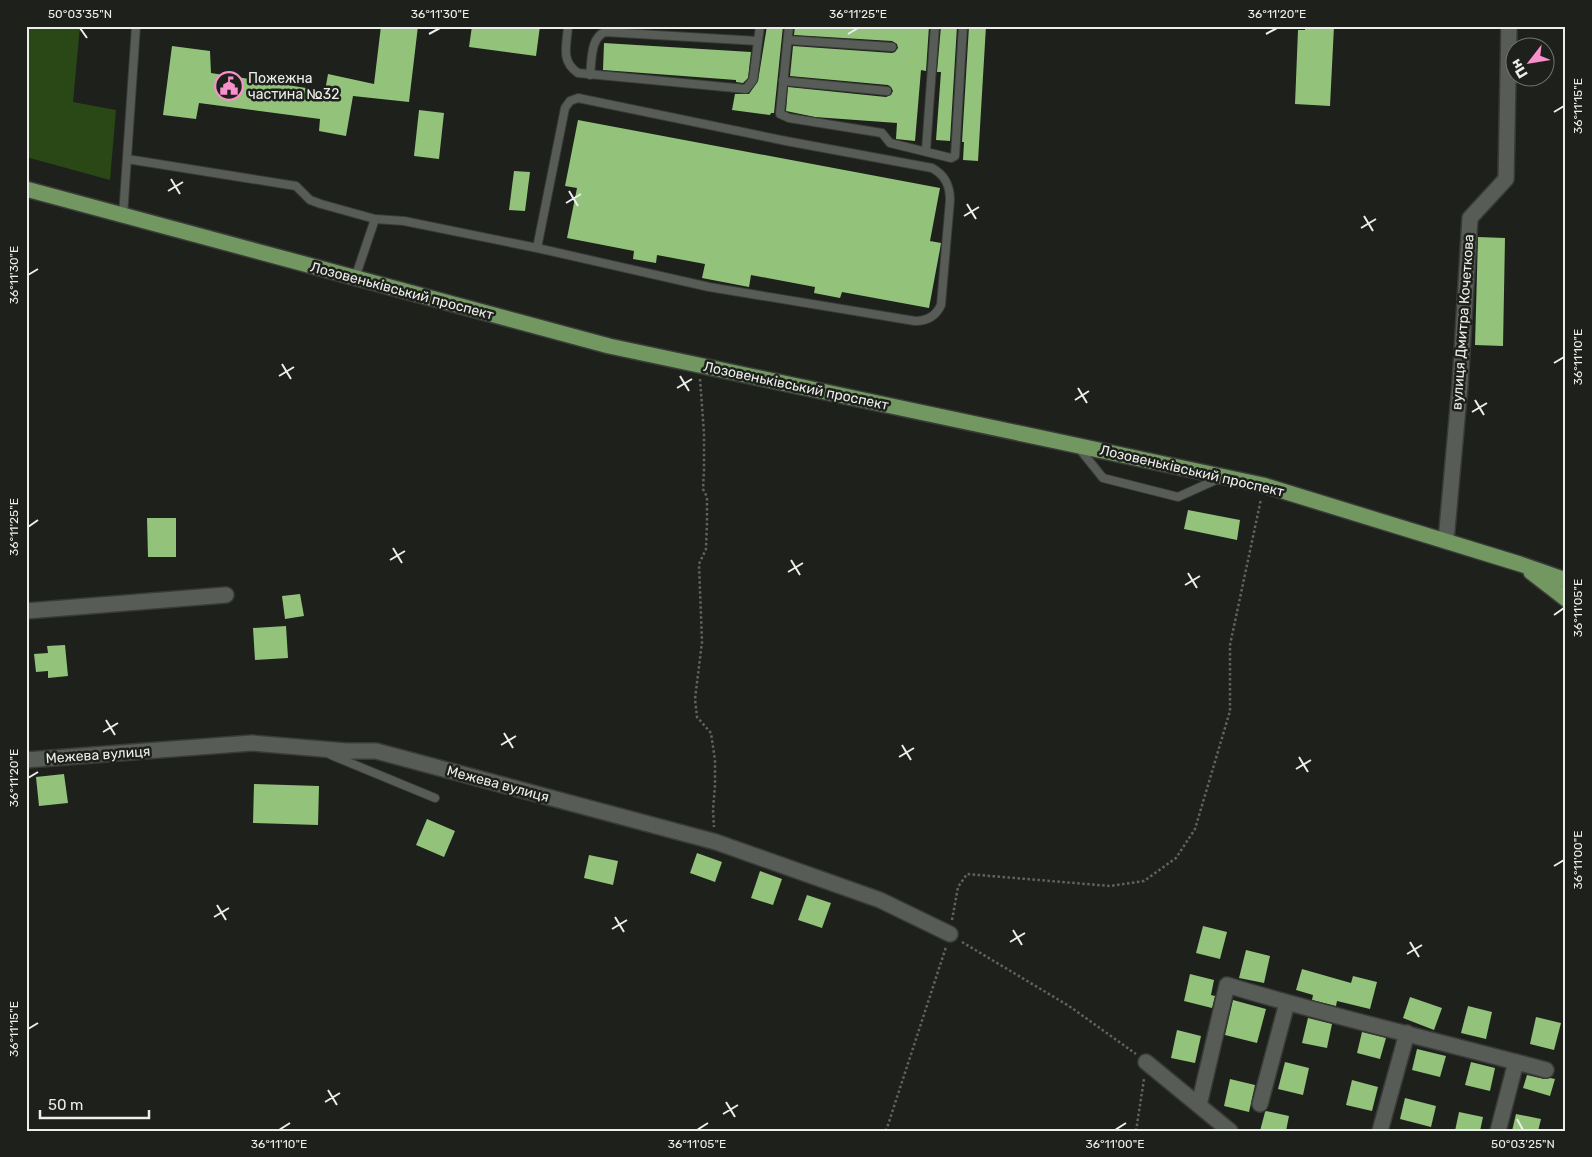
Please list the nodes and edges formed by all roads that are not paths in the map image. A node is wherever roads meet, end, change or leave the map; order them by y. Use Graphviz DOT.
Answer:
graph roads {
  1 [pos="136,26"];
  2 [pos="568,26"];
  3 [pos="674,26"];
  4 [pos="760,26"];
  5 [pos="789,26"];
  6 [pos="935,26"];
  7 [pos="963,26"];
  8 [pos="1509,26"];
  9 [pos="673,36"];
  10 [pos="788,40"];
  11 [pos="758,41"];
  12 [pos="892,47"];
  13 [pos="590,75"];
  14 [pos="783,82"];
  15 [pos="887,90"];
  16 [pos="926,150"];
  17 [pos="127,159"];
  18 [pos="26,189"];
  19 [pos="123,216"];
  20 [pos="375,219"];
  21 [pos="537,248"];
  22 [pos="355,278"];
  23 [pos="1077,446"];
  24 [pos="1224,477"];
  25 [pos="1446,541"];
  26 [pos="1520,564"];
  27 [pos="1566,571"];
  28 [pos="1566,580"];
  29 [pos="226,595"];
  30 [pos="1566,599"];
  31 [pos="26,611"];
  32 [pos="317,749"];
  33 [pos="26,760"];
  34 [pos="435,798"];
  35 [pos="950,934"];
  36 [pos="1287,1003"];
  37 [pos="1407,1033"];
  38 [pos="1146,1062"];
  39 [pos="1516,1062"];
  40 [pos="1546,1070"];
  41 [pos="1260,1104"];
  42 [pos="1198,1105"];
  43 [pos="1230,1131"];
  44 [pos="1380,1131"];
  45 [pos="1498,1131"];
  1 -- 17 [label="lane"];
  2 -- 13 [label="lane"];
  3 -- 9 [label="lane"];
  4 -- 11 [label="lane"];
  5 -- 10 [label="lane"];
  6 -- 16 [label="lane"];
  7 -- 16 [label="lane"];
  8 -- 25 [label="street, вулиця Дмитра Кочеткова"];
  9 -- 11 [label="lane"];
  9 -- 13 [label="lane"];
  10 -- 12 [label="lane"];
  10 -- 14 [label="lane"];
  11 -- 13 [label="lane"];
  14 -- 15 [label="lane"];
  14 -- 16 [label="lane"];
  17 -- 19 [label="lane"];
  17 -- 20 [label="lane"];
  18 -- 19 [label="highway, Лозовеньківський проспект"];
  19 -- 22 [label="highway, Лозовеньківський проспект"];
  20 -- 21 [label="lane"];
  20 -- 22 [label="lane"];
  21 -- 21 [label="lane"];
  22 -- 23 [label="highway, Лозовеньківський проспект"];
  23 -- 24 [label="highway, Лозовеньківський проспект"];
  23 -- 24 [label="lane"];
  24 -- 25 [label="highway, Лозовеньківський проспект"];
  25 -- 26 [label="highway, Лозовеньківський проспект"];
  26 -- 27 [label="highway"];
  26 -- 28 [label="highway, Лозовеньківський проспект"];
  26 -- 30 [label="highway"];
  29 -- 31 [label="street"];
  32 -- 33 [label="street, Межева вулиця"];
  32 -- 34 [label="lane"];
  32 -- 35 [label="street, Межева вулиця"];
  36 -- 37 [label="street"];
  36 -- 41 [label="street"];
  36 -- 42 [label="street"];
  37 -- 39 [label="street"];
  37 -- 44 [label="street"];
  38 -- 42 [label="street"];
  39 -- 40 [label="street"];
  39 -- 45 [label="street"];
  42 -- 43 [label="street"];
}
